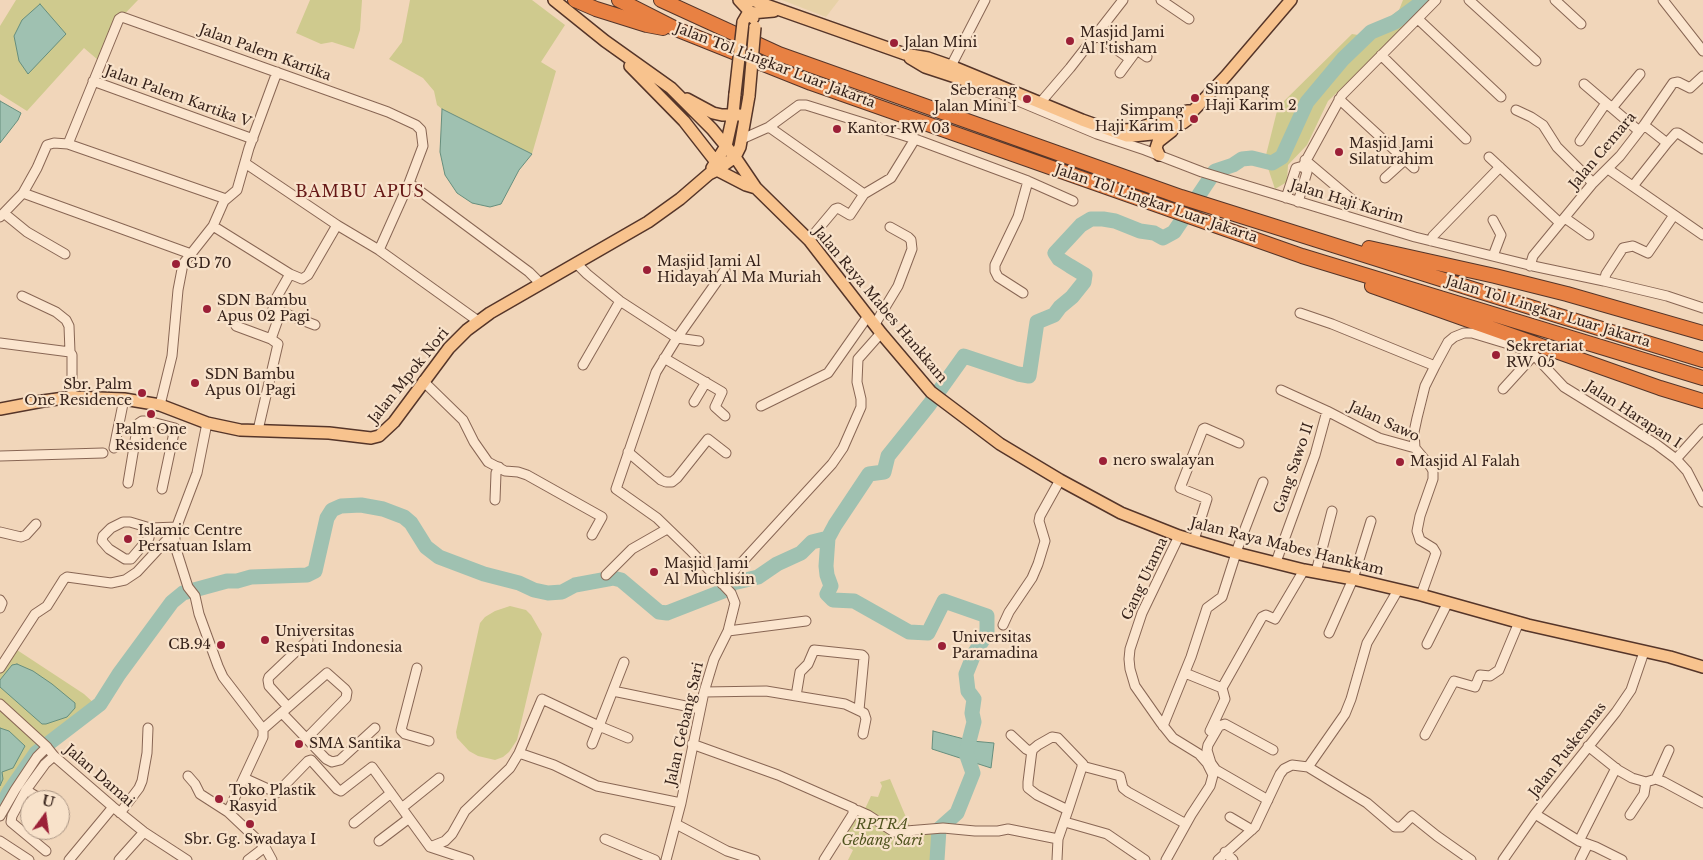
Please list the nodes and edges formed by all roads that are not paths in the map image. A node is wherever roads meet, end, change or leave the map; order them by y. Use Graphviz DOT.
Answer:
graph roads {
  1 [pos="554,0"];
  2 [pos="575,0"];
  3 [pos="619,0"];
  4 [pos="661,0"];
  5 [pos="739,0"];
  6 [pos="752,0"];
  7 [pos="985,0"];
  8 [pos="1123,0"];
  9 [pos="1161,0"];
  10 [pos="1291,0"];
  11 [pos="1436,0"];
  12 [pos="1469,0"];
  13 [pos="1555,0"];
  14 [pos="1663,0"];
  15 [pos="751,13"];
  16 [pos="788,13"];
  17 [pos="1189,19"];
  18 [pos="1418,19"];
  19 [pos="1581,24"];
  20 [pos="676,29"];
  21 [pos="1096,35"];
  22 [pos="605,41"];
  23 [pos="1703,51"];
  24 [pos="1381,55"];
  25 [pos="1147,57"];
  26 [pos="1130,59"];
  27 [pos="1536,61"];
  28 [pos="957,71"];
  29 [pos="277,72"];
  30 [pos="1120,73"];
  31 [pos="1640,74"];
  32 [pos="1703,76"];
  33 [pos="93,81"];
  34 [pos="1584,84"];
  35 [pos="671,88"];
  36 [pos="992,90"];
  37 [pos="1025,96"];
  38 [pos="1500,97"];
  39 [pos="1340,99"];
  40 [pos="1040,103"];
  41 [pos="1609,105"];
  42 [pos="1516,110"];
  43 [pos="1193,111"];
  44 [pos="747,114"];
  45 [pos="733,115"];
  46 [pos="1183,123"];
  47 [pos="769,127"];
  48 [pos="1642,128"];
  49 [pos="1108,134"];
  50 [pos="253,139"];
  51 [pos="915,139"];
  52 [pos="1466,140"];
  53 [pos="1580,141"];
  54 [pos="1667,143"];
  55 [pos="68,144"];
  56 [pos="726,146"];
  57 [pos="739,148"];
  58 [pos="1703,149"];
  59 [pos="1159,156"];
  60 [pos="1489,157"];
  61 [pos="1406,159"];
  62 [pos="246,163"];
  63 [pos="1304,163"];
  64 [pos="1500,167"];
  65 [pos="1414,168"];
  66 [pos="1608,168"];
  67 [pos="714,169"];
  68 [pos="1385,178"];
  69 [pos="1028,180"];
  70 [pos="409,183"];
  71 [pos="1593,183"];
  72 [pos="1633,186"];
  73 [pos="757,189"];
  74 [pos="24,193"];
  75 [pos="864,194"];
  76 [pos="1286,198"];
  77 [pos="226,199"];
  78 [pos="1073,201"];
  79 [pos="1298,202"];
  80 [pos="1357,204"];
  81 [pos="2,215"];
  82 [pos="1674,215"];
  83 [pos="1493,220"];
  84 [pos="1563,220"];
  85 [pos="337,225"];
  86 [pos="213,226"];
  87 [pos="890,227"];
  88 [pos="1280,229"];
  89 [pos="1589,235"];
  90 [pos="1703,235"];
  91 [pos="808,240"];
  92 [pos="1431,241"];
  93 [pos="379,250"];
  94 [pos="65,254"];
  95 [pos="190,254"];
  96 [pos="1302,256"];
  97 [pos="1493,256"];
  98 [pos="576,263"];
  99 [pos="1530,266"];
  100 [pos="725,270"];
  101 [pos="290,274"];
  102 [pos="1604,281"];
  103 [pos="541,284"];
  104 [pos="1022,293"];
  105 [pos="22,296"];
  106 [pos="620,300"];
  107 [pos="1703,308"];
  108 [pos="281,311"];
  109 [pos="1300,313"];
  110 [pos="478,321"];
  111 [pos="874,324"];
  112 [pos="315,325"];
  113 [pos="236,326"];
  114 [pos="1703,333"];
  115 [pos="677,338"];
  116 [pos="272,339"];
  117 [pos="699,341"];
  118 [pos="0,343"];
  119 [pos="70,352"];
  120 [pos="1534,355"];
  121 [pos="664,358"];
  122 [pos="1703,360"];
  123 [pos="583,365"];
  124 [pos="1435,366"];
  125 [pos="1703,378"];
  126 [pos="423,381"];
  127 [pos="706,382"];
  128 [pos="1503,389"];
  129 [pos="1281,390"];
  130 [pos="72,397"];
  131 [pos="124,399"];
  132 [pos="1703,401"];
  133 [pos="694,402"];
  134 [pos="156,404"];
  135 [pos="761,406"];
  136 [pos="0,409"];
  137 [pos="1327,411"];
  138 [pos="725,416"];
  139 [pos="148,420"];
  140 [pos="207,422"];
  141 [pos="1703,429"];
  142 [pos="258,430"];
  143 [pos="1239,443"];
  144 [pos="114,448"];
  145 [pos="1415,448"];
  146 [pos="628,452"];
  147 [pos="103,453"];
  148 [pos="726,453"];
  149 [pos="0,456"];
  150 [pos="1676,459"];
  151 [pos="498,467"];
  152 [pos="1060,480"];
  153 [pos="1263,482"];
  154 [pos="128,483"];
  155 [pos="605,487"];
  156 [pos="162,489"];
  157 [pos="616,489"];
  158 [pos="496,500"];
  159 [pos="1703,502"];
  160 [pos="1332,511"];
  161 [pos="1371,522"];
  162 [pos="36,524"];
  163 [pos="150,528"];
  164 [pos="176,529"];
  165 [pos="667,529"];
  166 [pos="0,532"];
  167 [pos="592,535"];
  168 [pos="1180,536"];
  169 [pos="1194,540"];
  170 [pos="1236,553"];
  171 [pos="1276,562"];
  172 [pos="1304,570"];
  173 [pos="1316,572"];
  174 [pos="606,575"];
  175 [pos="1353,579"];
  176 [pos="722,584"];
  177 [pos="1398,590"];
  178 [pos="1421,595"];
  179 [pos="0,600"];
  180 [pos="1448,602"];
  181 [pos="0,608"];
  182 [pos="806,621"];
  183 [pos="1519,622"];
  184 [pos="1003,624"];
  185 [pos="728,631"];
  186 [pos="1329,633"];
  187 [pos="308,640"];
  188 [pos="1427,644"];
  189 [pos="1644,652"];
  190 [pos="624,662"];
  191 [pos="1703,667"];
  192 [pos="0,668"];
  193 [pos="417,668"];
  194 [pos="1185,673"];
  195 [pos="1222,688"];
  196 [pos="613,691"];
  197 [pos="704,692"];
  198 [pos="796,696"];
  199 [pos="0,704"];
  200 [pos="700,709"];
  201 [pos="285,710"];
  202 [pos="858,710"];
  203 [pos="599,726"];
  204 [pos="1163,726"];
  205 [pos="148,728"];
  206 [pos="375,728"];
  207 [pos="263,729"];
  208 [pos="863,734"];
  209 [pos="1011,735"];
  210 [pos="1425,736"];
  211 [pos="307,738"];
  212 [pos="628,738"];
  213 [pos="429,741"];
  214 [pos="592,744"];
  215 [pos="692,744"];
  216 [pos="45,745"];
  217 [pos="1588,746"];
  218 [pos="1273,750"];
  219 [pos="1669,750"];
  220 [pos="1032,752"];
  221 [pos="519,753"];
  222 [pos="1199,754"];
  223 [pos="54,756"];
  224 [pos="1082,766"];
  225 [pos="1308,767"];
  226 [pos="1616,768"];
  227 [pos="188,776"];
  228 [pos="244,778"];
  229 [pos="439,778"];
  230 [pos="1656,779"];
  231 [pos="1646,782"];
  232 [pos="26,790"];
  233 [pos="391,793"];
  234 [pos="1268,800"];
  235 [pos="20,803"];
  236 [pos="681,803"];
  237 [pos="1703,803"];
  238 [pos="403,808"];
  239 [pos="116,810"];
  240 [pos="854,810"];
  241 [pos="1068,810"];
  242 [pos="228,812"];
  243 [pos="1535,814"];
  244 [pos="1630,815"];
  245 [pos="0,816"];
  246 [pos="1230,817"];
  247 [pos="408,819"];
  248 [pos="1065,822"];
  249 [pos="354,823"];
  250 [pos="676,824"];
  251 [pos="1186,824"];
  252 [pos="20,829"];
  253 [pos="1252,830"];
  254 [pos="144,832"];
  255 [pos="605,839"];
  256 [pos="1058,839"];
  257 [pos="33,840"];
  258 [pos="0,841"];
  259 [pos="379,841"];
  260 [pos="1579,841"];
  261 [pos="1588,844"];
  262 [pos="265,847"];
  263 [pos="430,847"];
  264 [pos="46,851"];
  265 [pos="1604,851"];
  266 [pos="1225,852"];
  267 [pos="29,860"];
  268 [pos="69,860"];
  269 [pos="119,860"];
  270 [pos="187,860"];
  271 [pos="248,860"];
  272 [pos="272,860"];
  273 [pos="469,860"];
  274 [pos="655,860"];
  275 [pos="666,860"];
  276 [pos="755,860"];
  277 [pos="824,860"];
  278 [pos="1057,860"];
  279 [pos="1145,860"];
  280 [pos="1166,860"];
  281 [pos="1218,860"];
  282 [pos="1233,860"];
  283 [pos="1471,860"];
  284 [pos="1503,860"];
  285 [pos="1580,860"];
  286 [pos="1600,860"];
  287 [pos="1622,860"];
  1 -- 22 [label="main road"];
  2 -- 20 [label="highway"];
  3 -- 20 [label="highway, Jalan Tol Lingkar Luar Jakarta"];
  4 -- 88 [label="highway, Jalan Tol Lingkar Luar Jakarta"];
  5 -- 15 [label="main road"];
  6 -- 16 [label="main road"];
  7 -- 28 [label="street"];
  8 -- 21 [label="street"];
  9 -- 17 [label="street"];
  10 -- 43 [label="main road"];
  11 -- 18 [label="street"];
  12 -- 27 [label="street"];
  13 -- 19 [label="street"];
  14 -- 23 [label="street"];
  15 -- 16 [label="main road"];
  15 -- 44 [label="main road, bridge"];
  15 -- 45 [label="main road, Jalan Mpok Nori, bridge"];
  16 -- 28 [label="main road"];
  18 -- 24 [label="street"];
  18 -- 38 [label="street"];
  20 -- 96 [label="highway, Jalan Tol Lingkar Luar Jakarta"];
  21 -- 26 [label="street"];
  21 -- 40 [label="street"];
  22 -- 35 [label="main road"];
  22 -- 67 [label="main road"];
  24 -- 39 [label="street"];
  24 -- 52 [label="street"];
  25 -- 26 [label="street"];
  26 -- 30 [label="street"];
  28 -- 36 [label="main road"];
  28 -- 37 [label="main road"];
  29 -- 33 [label="street, Jalan Palem Kartika"];
  29 -- 50 [label="street"];
  29 -- 70 [label="street, Jalan Palem Kartika"];
  31 -- 41 [label="street"];
  32 -- 48 [label="street, Jalan Cemara"];
  33 -- 50 [label="street, Jalan Palem Kartika V"];
  33 -- 55 [label="street, Jalan Palem Kartika"];
  34 -- 41 [label="street"];
  35 -- 45 [label="main road"];
  35 -- 56 [label="main road"];
  36 -- 37 [label="main road"];
  36 -- 49 [label="street, Jalan Haji Karim"];
  37 -- 40 [label="main road"];
  39 -- 61 [label="street"];
  39 -- 63 [label="street"];
  40 -- 49 [label="main road"];
  41 -- 48 [label="street"];
  41 -- 53 [label="street"];
  42 -- 71 [label="street"];
  43 -- 46 [label="main road"];
  43 -- 49 [label="main road"];
  44 -- 45 [label="main road"];
  44 -- 57 [label="main road"];
  45 -- 56 [label="main road, Jalan Mpok Nori"];
  46 -- 49 [label="main road"];
  46 -- 59 [label="main road"];
  47 -- 51 [label="street"];
  47 -- 57 [label="street"];
  47 -- 75 [label="street"];
  48 -- 54 [label="street"];
  48 -- 66 [label="street, Jalan Cemara"];
  49 -- 59 [label="street, Jalan Haji Karim"];
  50 -- 62 [label="street"];
  51 -- 69 [label="street"];
  51 -- 75 [label="street"];
  54 -- 58 [label="street"];
  54 -- 72 [label="street"];
  55 -- 74 [label="street"];
  55 -- 77 [label="street"];
  56 -- 57 [label="main road"];
  56 -- 67 [label="main road, Jalan Mpok Nori"];
  57 -- 67 [label="main road, Jalan Mpok Nori"];
  57 -- 73 [label="main road"];
  59 -- 76 [label="street, Jalan Haji Karim"];
  60 -- 64 [label="street"];
  61 -- 65 [label="street"];
  61 -- 68 [label="street"];
  62 -- 77 [label="street"];
  62 -- 85 [label="street"];
  63 -- 76 [label="street"];
  63 -- 79 [label="street"];
  63 -- 80 [label="street"];
  64 -- 84 [label="street"];
  64 -- 92 [label="street"];
  66 -- 71 [label="street, Jalan Cemara"];
  66 -- 72 [label="street"];
  67 -- 73 [label="main road"];
  67 -- 98 [label="main road, Jalan Mpok Nori"];
  69 -- 78 [label="street"];
  69 -- 104 [label="street"];
  70 -- 93 [label="street"];
  70 -- 103 [label="street"];
  71 -- 84 [label="street, Jalan Cemara"];
  72 -- 82 [label="street"];
  73 -- 91 [label="main road, Jalan Raya Mabes Hankkam"];
  74 -- 81 [label="street"];
  74 -- 95 [label="street"];
  75 -- 91 [label="street"];
  76 -- 79 [label="street, Jalan Haji Karim"];
  77 -- 86 [label="street"];
  79 -- 92 [label="street, Jalan Haji Karim"];
  81 -- 94 [label="street"];
  82 -- 90 [label="street"];
  82 -- 102 [label="street"];
  83 -- 97 [label="street"];
  84 -- 89 [label="street"];
  84 -- 99 [label="street, Jalan Cemara"];
  85 -- 93 [label="street"];
  85 -- 101 [label="street"];
  86 -- 95 [label="street"];
  86 -- 101 [label="street"];
  87 -- 111 [label="street"];
  88 -- 114 [label="highway"];
  88 -- 122 [label="highway, Jalan Tol Lingkar Luar Jakarta"];
  91 -- 111 [label="main road, Jalan Raya Mabes Hankkam"];
  92 -- 97 [label="street, Jalan Haji Karim"];
  93 -- 110 [label="street"];
  95 -- 134 [label="street"];
  96 -- 125 [label="highway, Jalan Tol Lingkar Luar Jakarta"];
  96 -- 132 [label="highway"];
  97 -- 99 [label="street, Jalan Haji Karim"];
  98 -- 103 [label="main road, Jalan Mpok Nori"];
  98 -- 106 [label="street"];
  99 -- 102 [label="street, Jalan Haji Karim"];
  100 -- 115 [label="street"];
  101 -- 108 [label="street"];
  102 -- 107 [label="street, Jalan Haji Karim"];
  103 -- 110 [label="main road, Jalan Mpok Nori"];
  105 -- 119 [label="street"];
  106 -- 115 [label="street"];
  106 -- 123 [label="street"];
  108 -- 112 [label="street"];
  108 -- 116 [label="street"];
  109 -- 124 [label="street"];
  110 -- 126 [label="main road, Jalan Mpok Nori"];
  111 -- 135 [label="street"];
  111 -- 152 [label="main road, Jalan Raya Mabes Hankkam"];
  111 -- 176 [label="street"];
  113 -- 116 [label="street"];
  115 -- 117 [label="street"];
  115 -- 121 [label="street"];
  116 -- 142 [label="street"];
  118 -- 119 [label="street"];
  119 -- 130 [label="street"];
  120 -- 124 [label="street, Jalan Harapan I"];
  120 -- 128 [label="street"];
  120 -- 150 [label="street, Jalan Harapan I"];
  121 -- 127 [label="street"];
  121 -- 146 [label="street"];
  124 -- 145 [label="street, Jalan Harapan I"];
  126 -- 142 [label="main road, Jalan Mpok Nori"];
  126 -- 151 [label="street"];
  127 -- 133 [label="street"];
  127 -- 138 [label="street"];
  129 -- 137 [label="street, Jalan Sawo"];
  130 -- 131 [label="main road, Jalan Mpok Nori"];
  130 -- 136 [label="main road, Jalan Mpok Nori"];
  131 -- 134 [label="main road, Jalan Mpok Nori"];
  131 -- 144 [label="street"];
  134 -- 139 [label="street"];
  134 -- 140 [label="main road, Jalan Mpok Nori"];
  137 -- 145 [label="street, Jalan Sawo"];
  137 -- 171 [label="street, Gang Sawo II"];
  139 -- 154 [label="street"];
  139 -- 156 [label="street"];
  140 -- 142 [label="main road, Jalan Mpok Nori"];
  140 -- 164 [label="street"];
  141 -- 150 [label="street"];
  143 -- 169 [label="street"];
  145 -- 178 [label="street, Jalan Sawo"];
  146 -- 148 [label="street"];
  146 -- 157 [label="street"];
  147 -- 149 [label="street"];
  150 -- 159 [label="street, Jalan Harapan I"];
  151 -- 158 [label="street"];
  151 -- 167 [label="street"];
  152 -- 168 [label="main road, Jalan Raya Mabes Hankkam"];
  152 -- 184 [label="street"];
  153 -- 170 [label="street"];
  155 -- 157 [label="street"];
  157 -- 165 [label="street, Jalan Gebang Sari"];
  160 -- 173 [label="street"];
  161 -- 175 [label="street"];
  162 -- 166 [label="street"];
  163 -- 163 [label="street"];
  163 -- 164 [label="street"];
  164 -- 192 [label="street"];
  164 -- 207 [label="street"];
  165 -- 174 [label="street"];
  165 -- 176 [label="street, Jalan Gebang Sari"];
  168 -- 169 [label="main road, Jalan Raya Mabes Hankkam"];
  168 -- 204 [label="street, Gang Utama"];
  169 -- 170 [label="main road, Jalan Raya Mabes Hankkam"];
  170 -- 171 [label="main road, Jalan Raya Mabes Hankkam"];
  170 -- 194 [label="street"];
  171 -- 172 [label="main road, Jalan Raya Mabes Hankkam"];
  172 -- 173 [label="main road, Jalan Raya Mabes Hankkam"];
  172 -- 195 [label="street"];
  173 -- 175 [label="main road, Jalan Raya Mabes Hankkam"];
  175 -- 177 [label="main road, Jalan Raya Mabes Hankkam"];
  175 -- 186 [label="street"];
  176 -- 185 [label="street, Jalan Gebang Sari"];
  177 -- 178 [label="main road, Jalan Raya Mabes Hankkam"];
  177 -- 225 [label="street"];
  178 -- 180 [label="main road, Jalan Raya Mabes Hankkam"];
  179 -- 181 [label="street"];
  180 -- 183 [label="main road, Jalan Raya Mabes Hankkam"];
  180 -- 188 [label="street"];
  182 -- 185 [label="street"];
  183 -- 189 [label="main road, Jalan Raya Mabes Hankkam"];
  183 -- 210 [label="street"];
  185 -- 197 [label="street, Jalan Gebang Sari"];
  187 -- 201 [label="street"];
  189 -- 191 [label="main road, Jalan Raya Mabes Hankkam"];
  189 -- 217 [label="street, Jalan Puskesmas"];
  190 -- 196 [label="street"];
  193 -- 213 [label="street"];
  194 -- 195 [label="street"];
  194 -- 204 [label="street"];
  195 -- 222 [label="street"];
  196 -- 200 [label="street"];
  196 -- 203 [label="street"];
  197 -- 198 [label="street"];
  197 -- 200 [label="street, Jalan Gebang Sari"];
  198 -- 202 [label="street"];
  198 -- 202 [label="street"];
  199 -- 216 [label="street, Jalan Damai"];
  200 -- 215 [label="street, Jalan Gebang Sari"];
  201 -- 207 [label="street"];
  201 -- 211 [label="street"];
  201 -- 211 [label="street"];
  202 -- 208 [label="street"];
  203 -- 212 [label="street"];
  203 -- 214 [label="street"];
  203 -- 221 [label="street"];
  204 -- 222 [label="street, Gang Utama"];
  205 -- 239 [label="street"];
  206 -- 211 [label="street"];
  207 -- 228 [label="street"];
  209 -- 220 [label="street"];
  215 -- 236 [label="street, Jalan Gebang Sari"];
  215 -- 240 [label="street"];
  216 -- 223 [label="street, Jalan Damai"];
  216 -- 245 [label="street"];
  217 -- 226 [label="street"];
  217 -- 243 [label="street, Jalan Puskesmas"];
  218 -- 234 [label="street"];
  219 -- 230 [label="street"];
  220 -- 224 [label="street"];
  220 -- 241 [label="street"];
  221 -- 236 [label="street"];
  221 -- 263 [label="street"];
  222 -- 251 [label="street"];
  223 -- 232 [label="street"];
  223 -- 239 [label="street, Jalan Damai"];
  224 -- 241 [label="street"];
  224 -- 251 [label="street"];
  225 -- 234 [label="street"];
  225 -- 283 [label="street"];
  226 -- 231 [label="street"];
  226 -- 260 [label="street"];
  227 -- 242 [label="street"];
  228 -- 233 [label="street"];
  228 -- 242 [label="street"];
  229 -- 238 [label="street"];
  230 -- 231 [label="street"];
  230 -- 237 [label="street"];
  231 -- 244 [label="street"];
  233 -- 238 [label="street"];
  233 -- 249 [label="street"];
  234 -- 253 [label="street"];
  235 -- 252 [label="street"];
  236 -- 250 [label="street, Jalan Gebang Sari"];
  238 -- 247 [label="street"];
  239 -- 254 [label="street, Jalan Damai"];
  239 -- 268 [label="street"];
  240 -- 256 [label="street"];
  240 -- 277 [label="street"];
  241 -- 248 [label="street"];
  242 -- 262 [label="street"];
  243 -- 260 [label="street"];
  243 -- 284 [label="street, Jalan Puskesmas"];
  246 -- 253 [label="street"];
  247 -- 259 [label="street"];
  247 -- 263 [label="street"];
  248 -- 256 [label="street"];
  248 -- 279 [label="street"];
  250 -- 275 [label="street, Jalan Gebang Sari"];
  250 -- 276 [label="street"];
  251 -- 280 [label="street"];
  253 -- 266 [label="street"];
  254 -- 269 [label="street"];
  254 -- 270 [label="street, Jalan Damai"];
  255 -- 274 [label="street"];
  256 -- 278 [label="street"];
  257 -- 264 [label="street"];
  258 -- 267 [label="street"];
  260 -- 261 [label="street"];
  261 -- 265 [label="street"];
  261 -- 285 [label="street"];
  262 -- 271 [label="street"];
  262 -- 272 [label="street"];
  263 -- 273 [label="street"];
  265 -- 286 [label="street"];
  265 -- 287 [label="street"];
  266 -- 281 [label="street"];
  266 -- 282 [label="street"];
}
